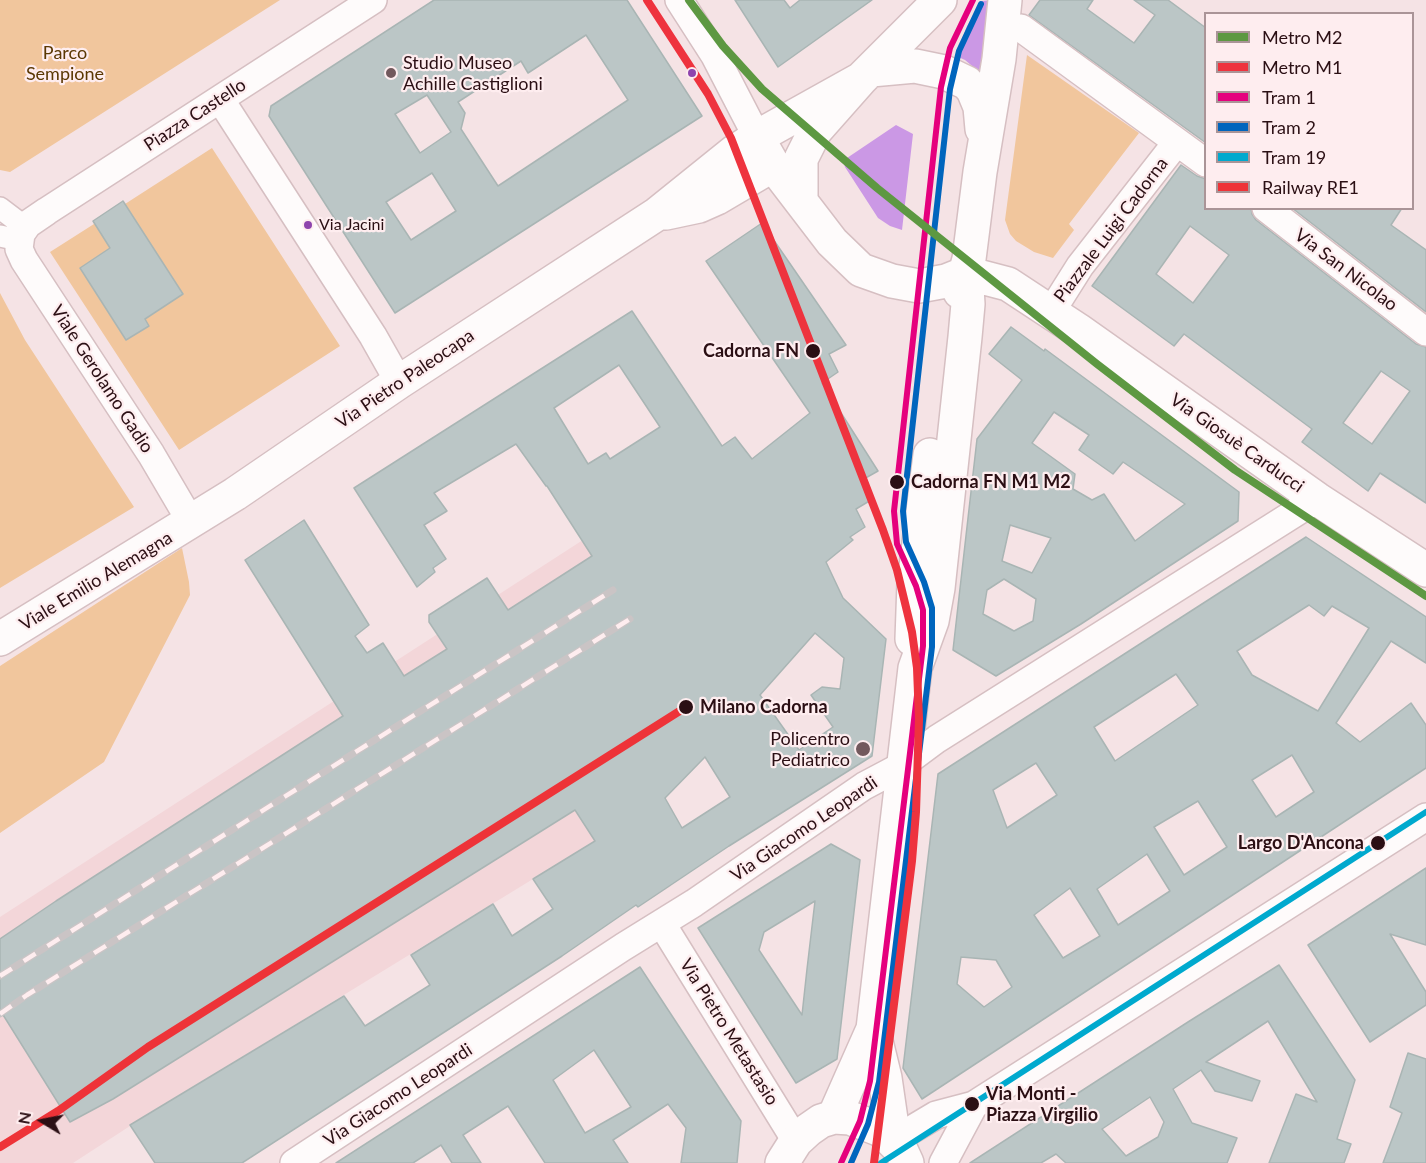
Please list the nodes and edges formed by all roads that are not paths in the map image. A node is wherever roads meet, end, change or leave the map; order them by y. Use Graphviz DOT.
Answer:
graph roads {
  1 [pos="373,0"];
  2 [pos="679,0"];
  3 [pos="940,0"];
  4 [pos="1005,0"];
  5 [pos="1021,28"];
  6 [pos="866,74"];
  7 [pos="220,99"];
  8 [pos="757,137"];
  9 [pos="1177,142"];
  10 [pos="1204,162"];
  11 [pos="773,165"];
  12 [pos="980,172"];
  13 [pos="801,200"];
  14 [pos="0,208"];
  15 [pos="1269,210"];
  16 [pos="657,214"];
  17 [pos="16,234"];
  18 [pos="966,273"];
  19 [pos="1051,312"];
  20 [pos="1426,332"];
  21 [pos="399,382"];
  22 [pos="1317,499"];
  23 [pos="191,522"];
  24 [pos="1426,570"];
  25 [pos="0,639"];
  26 [pos="903,764"];
  27 [pos="1426,818"];
  28 [pos="662,924"];
  29 [pos="873,1029"];
  30 [pos="974,1105"];
  31 [pos="834,1117"];
  32 [pos="789,1152"];
  33 [pos="901,1152"];
  34 [pos="294,1163"];
  35 [pos="943,1163"];
  1 -- 7 [label="street, Piazza Castello"];
  2 -- 8 [label="street"];
  3 -- 6 [label="street"];
  4 -- 12 [label="street"];
  5 -- 9 [label="street, Piazzale Luigi Cadorna"];
  6 -- 8 [label="street"];
  6 -- 12 [label="street"];
  6 -- 13 [label="street"];
  7 -- 17 [label="street, Piazza Castello"];
  7 -- 21 [label="street"];
  8 -- 11 [label="street"];
  8 -- 16 [label="street"];
  9 -- 10 [label="street"];
  9 -- 19 [label="street, Piazzale Luigi Cadorna"];
  11 -- 13 [label="street"];
  11 -- 16 [label="street"];
  12 -- 18 [label="street"];
  13 -- 18 [label="street"];
  14 -- 17 [label="street"];
  15 -- 20 [label="street, Via San Nicolao"];
  16 -- 21 [label="street, Via Pietro Paleocapa"];
  17 -- 23 [label="street, Viale Gerolamo Gadio"];
  18 -- 19 [label="street, Piazzale Luigi Cadorna"];
  18 -- 26 [label="street"];
  19 -- 22 [label="street, Via Giosuè Carducci"];
  21 -- 23 [label="street, Via Pietro Paleocapa"];
  22 -- 24 [label="street, Via Giosuè Carducci"];
  22 -- 26 [label="street, Via Giacomo Leopardi"];
  23 -- 25 [label="street, Viale Emilio Alemagna"];
  26 -- 28 [label="street, Via Giacomo Leopardi"];
  26 -- 29 [label="street"];
  27 -- 30 [label="street"];
  28 -- 32 [label="street, Via Pietro Metastasio"];
  28 -- 34 [label="street, Via Giacomo Leopardi"];
  29 -- 31 [label="street"];
  29 -- 33 [label="street"];
  30 -- 33 [label="street"];
  30 -- 35 [label="street"];
  31 -- 32 [label="street"];
  31 -- 33 [label="street"];
}
